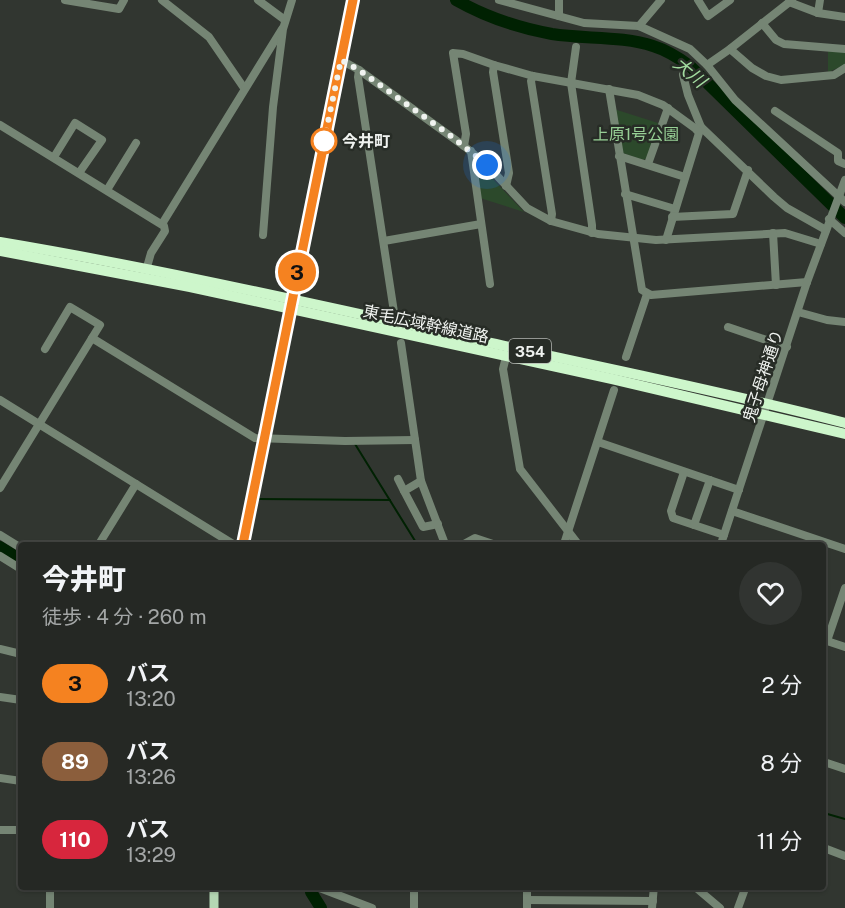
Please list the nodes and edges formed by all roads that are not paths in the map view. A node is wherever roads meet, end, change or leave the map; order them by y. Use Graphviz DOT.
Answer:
graph roads {
  1 [pos="65,0"];
  2 [pos="124,0"];
  3 [pos="162,0"];
  4 [pos="258,0"];
  5 [pos="292,0"];
  6 [pos="353,0"];
  7 [pos="499,0"];
  8 [pos="559,0"];
  9 [pos="661,0"];
  10 [pos="698,0"];
  11 [pos="730,0"];
  12 [pos="820,0"];
  13 [pos="791,1"];
  14 [pos="818,13"];
  15 [pos="559,16"];
  16 [pos="845,17"];
  17 [pos="762,24"];
  18 [pos="284,25"];
  19 [pos="639,26"];
  20 [pos="576,47"];
  21 [pos="730,49"];
  22 [pos="845,49"];
  23 [pos="341,60"];
  24 [pos="706,65"];
  25 [pos="494,66"];
  26 [pos="845,68"];
  27 [pos="359,70"];
  28 [pos="683,75"];
  29 [pos="533,76"];
  30 [pos="571,83"];
  31 [pos="244,88"];
  32 [pos="609,89"];
  33 [pos="668,108"];
  34 [pos="775,111"];
  35 [pos="0,126"];
  36 [pos="699,128"];
  37 [pos="136,143"];
  38 [pos="464,146"];
  39 [pos="471,151"];
  40 [pos="619,156"];
  41 [pos="54,157"];
  42 [pos="648,164"];
  43 [pos="845,164"];
  44 [pos="748,170"];
  45 [pos="79,173"];
  46 [pos="685,177"];
  47 [pos="845,180"];
  48 [pos="506,186"];
  49 [pos="107,190"];
  50 [pos="625,194"];
  51 [pos="840,199"];
  52 [pos="673,213"];
  53 [pos="830,217"];
  54 [pos="551,221"];
  55 [pos="162,224"];
  56 [pos="481,224"];
  57 [pos="826,230"];
  58 [pos="592,233"];
  59 [pos="772,233"];
  60 [pos="845,233"];
  61 [pos="263,235"];
  62 [pos="633,238"];
  63 [pos="666,240"];
  64 [pos="384,241"];
  65 [pos="0,242"];
  66 [pos="821,244"];
  67 [pos="0,251"];
  68 [pos="145,273"];
  69 [pos="807,282"];
  70 [pos="490,284"];
  71 [pos="776,285"];
  72 [pos="647,294"];
  73 [pos="291,304"];
  74 [pos="394,312"];
  75 [pos="798,312"];
  76 [pos="845,322"];
  77 [pos="728,327"];
  78 [pos="92,338"];
  79 [pos="401,343"];
  80 [pos="787,347"];
  81 [pos="45,349"];
  82 [pos="506,357"];
  83 [pos="626,357"];
  84 [pos="614,390"];
  85 [pos="0,400"];
  86 [pos="766,410"];
  87 [pos="845,423"];
  88 [pos="40,424"];
  89 [pos="845,434"];
  90 [pos="264,439"];
  91 [pos="415,440"];
  92 [pos="598,442"];
  93 [pos="684,472"];
  94 [pos="398,479"];
  95 [pos="710,480"];
  96 [pos="421,481"];
  97 [pos="136,484"];
  98 [pos="0,488"];
  99 [pos="739,490"];
  100 [pos="405,491"];
  101 [pos="732,511"];
  102 [pos="438,524"];
  103 [pos="694,525"];
  104 [pos="568,531"];
  105 [pos="0,535"];
  106 [pos="724,536"];
  107 [pos="100,542"];
  108 [pos="230,542"];
  109 [pos="243,542"];
  110 [pos="445,542"];
  111 [pos="468,542"];
  112 [pos="487,542"];
  113 [pos="565,542"];
  114 [pos="576,542"];
  115 [pos="722,542"];
  116 [pos="824,542"];
  117 [pos="826,543"];
  118 [pos="18,546"];
  119 [pos="845,549"];
  120 [pos="0,556"];
  121 [pos="18,567"];
  122 [pos="845,590"];
  123 [pos="845,647"];
  124 [pos="0,649"];
  125 [pos="18,653"];
  126 [pos="0,697"];
  127 [pos="18,700"];
  128 [pos="826,763"];
  129 [pos="845,769"];
  130 [pos="0,778"];
  131 [pos="18,781"];
  132 [pos="0,830"];
  133 [pos="18,830"];
  134 [pos="826,849"];
  135 [pos="845,856"];
  136 [pos="50,890"];
  137 [pos="215,890"];
  138 [pos="326,890"];
  139 [pos="414,890"];
  140 [pos="699,890"];
  141 [pos="745,890"];
  142 [pos="527,904"];
  143 [pos="652,904"];
  144 [pos="50,908"];
  145 [pos="214,908"];
  146 [pos="372,908"];
  147 [pos="414,908"];
  148 [pos="720,908"];
  149 [pos="738,908"];
  1 -- 2 [label="street"];
  3 -- 31 [label="street"];
  4 -- 18 [label="street"];
  5 -- 18 [label="street"];
  6 -- 23 [label="main road"];
  7 -- 15 [label="street"];
  8 -- 15 [label="street"];
  9 -- 19 [label="street"];
  10 -- 11 [label="street"];
  12 -- 14 [label="street"];
  13 -- 14 [label="street"];
  13 -- 17 [label="street"];
  14 -- 16 [label="street"];
  15 -- 19 [label="street"];
  17 -- 21 [label="street"];
  17 -- 22 [label="street"];
  18 -- 31 [label="street"];
  18 -- 61 [label="street"];
  19 -- 24 [label="street"];
  20 -- 30 [label="street"];
  21 -- 24 [label="street"];
  21 -- 26 [label="street"];
  23 -- 27 [label="street"];
  23 -- 73 [label="main road"];
  24 -- 51 [label="street"];
  25 -- 29 [label="street"];
  25 -- 38 [label="street"];
  25 -- 48 [label="street"];
  27 -- 38 [label="street"];
  27 -- 64 [label="street"];
  28 -- 36 [label="street"];
  29 -- 30 [label="street"];
  29 -- 54 [label="street"];
  30 -- 32 [label="street"];
  30 -- 58 [label="street"];
  31 -- 55 [label="street"];
  32 -- 33 [label="street"];
  32 -- 40 [label="street"];
  33 -- 36 [label="street"];
  33 -- 42 [label="street"];
  34 -- 43 [label="street"];
  35 -- 41 [label="street"];
  36 -- 44 [label="street"];
  36 -- 46 [label="street"];
  37 -- 49 [label="street"];
  38 -- 39 [label="street"];
  39 -- 48 [label="street"];
  39 -- 56 [label="street"];
  40 -- 42 [label="street"];
  40 -- 50 [label="street"];
  41 -- 45 [label="street"];
  41 -- 45 [label="street"];
  42 -- 46 [label="street"];
  44 -- 52 [label="street"];
  44 -- 57 [label="street"];
  45 -- 49 [label="street"];
  46 -- 52 [label="street"];
  47 -- 51 [label="street"];
  48 -- 54 [label="street"];
  49 -- 55 [label="street"];
  50 -- 52 [label="street"];
  50 -- 62 [label="street"];
  51 -- 53 [label="street, 鬼子母神通り"];
  52 -- 63 [label="street"];
  53 -- 57 [label="street, 鬼子母神通り"];
  53 -- 60 [label="street"];
  54 -- 58 [label="street"];
  55 -- 68 [label="street"];
  56 -- 64 [label="street"];
  56 -- 70 [label="street"];
  57 -- 66 [label="street, 鬼子母神通り"];
  58 -- 62 [label="street"];
  59 -- 63 [label="street"];
  59 -- 66 [label="street"];
  59 -- 71 [label="street"];
  62 -- 63 [label="street"];
  62 -- 72 [label="street"];
  64 -- 74 [label="street"];
  65 -- 68 [label="highway, 東毛広域幹線道路 / 354"];
  66 -- 69 [label="street, 鬼子母神通り"];
  67 -- 68 [label="highway, 東毛広域幹線道路 / 354"];
  68 -- 73 [label="highway, 東毛広域幹線道路 / 354"];
  69 -- 71 [label="street"];
  69 -- 75 [label="street, 鬼子母神通り"];
  71 -- 72 [label="street"];
  72 -- 83 [label="street"];
  73 -- 82 [label="highway, 東毛広域幹線道路 / 354"];
  73 -- 86 [label="highway, 東毛広域幹線道路 / 354"];
  73 -- 90 [label="main road"];
  75 -- 76 [label="street"];
  75 -- 80 [label="street, 鬼子母神通り"];
  77 -- 80 [label="street"];
  78 -- 81 [label="street"];
  78 -- 88 [label="street"];
  78 -- 90 [label="street"];
  79 -- 91 [label="street"];
  80 -- 86 [label="street, 鬼子母神通り"];
  82 -- 86 [label="highway, 東毛広域幹線道路 / 354"];
  82 -- 104 [label="street"];
  84 -- 92 [label="street"];
  85 -- 88 [label="street"];
  86 -- 87 [label="highway, 東毛広域幹線道路 / 354"];
  86 -- 89 [label="highway, 東毛広域幹線道路 / 354"];
  86 -- 99 [label="street, 鬼子母神通り"];
  88 -- 97 [label="street"];
  88 -- 98 [label="street"];
  90 -- 91 [label="street"];
  90 -- 109 [label="main road"];
  91 -- 96 [label="street"];
  92 -- 93 [label="street"];
  92 -- 104 [label="street"];
  93 -- 95 [label="street"];
  93 -- 103 [label="street"];
  94 -- 100 [label="street"];
  95 -- 99 [label="street"];
  95 -- 103 [label="street"];
  96 -- 100 [label="street"];
  96 -- 102 [label="street"];
  97 -- 107 [label="street"];
  97 -- 108 [label="street"];
  99 -- 101 [label="street, 鬼子母神通り"];
  100 -- 102 [label="street"];
  101 -- 106 [label="street, 鬼子母神通り"];
  101 -- 116 [label="street"];
  102 -- 110 [label="street"];
  103 -- 106 [label="street"];
  104 -- 113 [label="street"];
  104 -- 114 [label="street"];
  105 -- 118 [label="street"];
  106 -- 115 [label="street, 鬼子母神通り"];
  111 -- 112 [label="street"];
  117 -- 119 [label="street"];
  120 -- 121 [label="street"];
  122 -- 123 [label="street"];
  124 -- 125 [label="street"];
  126 -- 127 [label="street"];
  128 -- 129 [label="street"];
  130 -- 131 [label="street"];
  132 -- 133 [label="street"];
  134 -- 135 [label="street"];
  136 -- 144 [label="street"];
  137 -- 145 [label="main road"];
  138 -- 146 [label="street"];
  139 -- 147 [label="street"];
  140 -- 148 [label="street"];
  141 -- 149 [label="street"];
  142 -- 143 [label="street"];
}
